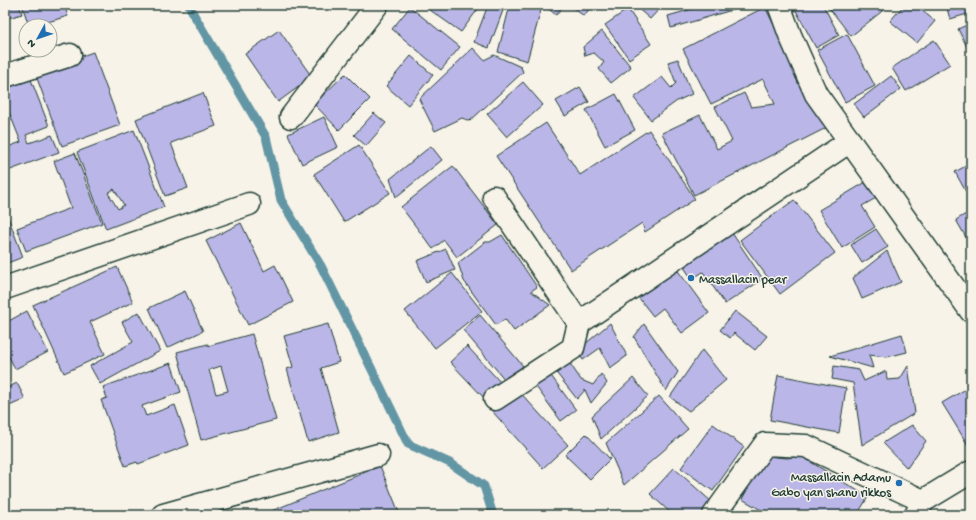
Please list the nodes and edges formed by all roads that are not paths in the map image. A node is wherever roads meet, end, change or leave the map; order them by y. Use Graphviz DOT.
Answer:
graph roads {
  1 [pos="377,5"];
  2 [pos="779,5"];
  3 [pos="70,55"];
  4 [pos="5,76"];
  5 [pos="291,117"];
  6 [pos="850,141"];
  7 [pos="494,196"];
  8 [pos="249,204"];
  9 [pos="5,288"];
  10 [pos="971,311"];
  11 [pos="579,323"];
  12 [pos="495,399"];
  13 [pos="378,455"];
  14 [pos="971,472"];
  15 [pos="920,508"];
  16 [pos="163,515"];
  17 [pos="714,515"];
  1 -- 5 [label="street"];
  2 -- 6 [label="street"];
  3 -- 4 [label="street"];
  6 -- 10 [label="street"];
  6 -- 11 [label="street"];
  7 -- 11 [label="street"];
  8 -- 9 [label="street"];
  11 -- 12 [label="street"];
  13 -- 16 [label="street"];
  14 -- 15 [label="street"];
  15 -- 17 [label="street"];
}
